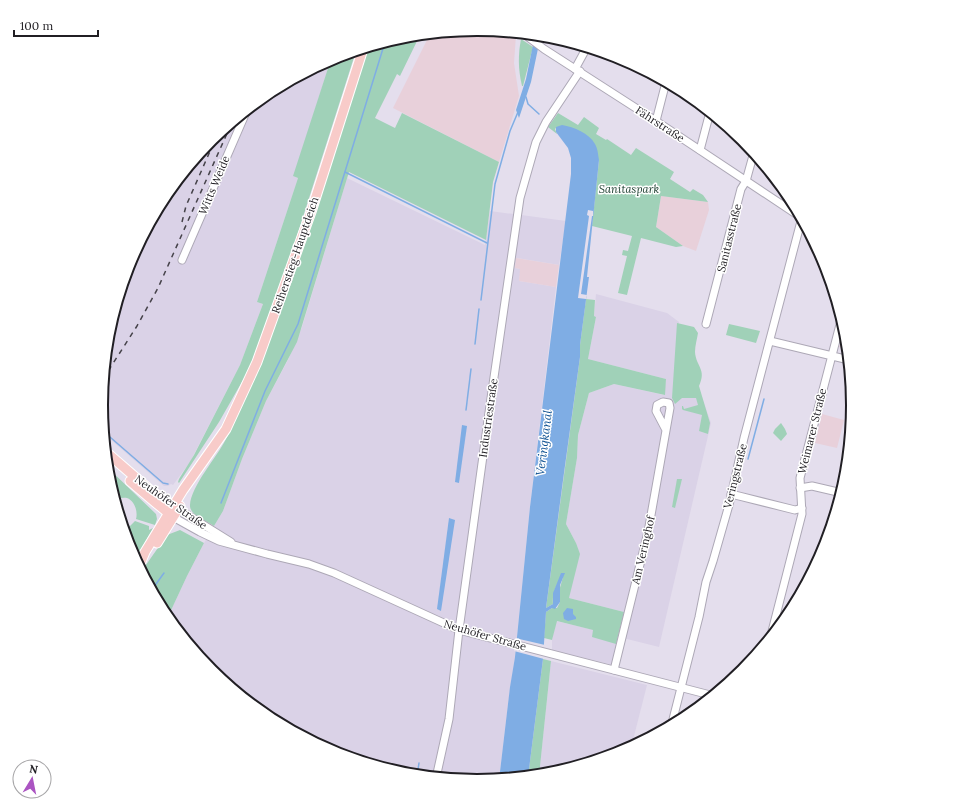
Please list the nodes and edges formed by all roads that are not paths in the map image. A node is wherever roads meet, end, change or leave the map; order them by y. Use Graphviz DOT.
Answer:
graph roads {
  1 [pos="533,40"];
  2 [pos="585,53"];
  3 [pos="361,55"];
  4 [pos="578,70"];
  5 [pos="665,88"];
  6 [pos="709,118"];
  7 [pos="243,120"];
  8 [pos="656,121"];
  9 [pos="700,150"];
  10 [pos="752,159"];
  11 [pos="746,181"];
  12 [pos="789,208"];
  13 [pos="801,228"];
  14 [pos="182,260"];
  15 [pos="706,324"];
  16 [pos="838,331"];
  17 [pos="770,341"];
  18 [pos="832,356"];
  19 [pos="843,359"];
  20 [pos="666,430"];
  21 [pos="208,454"];
  22 [pos="111,456"];
  23 [pos="113,463"];
  24 [pos="800,488"];
  25 [pos="183,490"];
  26 [pos="836,492"];
  27 [pos="732,494"];
  28 [pos="162,498"];
  29 [pos="802,508"];
  30 [pos="173,511"];
  31 [pos="143,561"];
  32 [pos="773,625"];
  33 [pos="459,630"];
  34 [pos="614,670"];
  35 [pos="681,687"];
  36 [pos="708,694"];
  37 [pos="673,718"];
  38 [pos="437,773"];
  1 -- 4 [label="street, Fährstraße"];
  2 -- 4 [label="street, Industriestraße"];
  3 -- 21 [label="main road, Reiherstieg-Hauptdeich"];
  4 -- 8 [label="street, Fährstraße"];
  4 -- 33 [label="street, Industriestraße"];
  5 -- 8 [label="street"];
  6 -- 9 [label="street"];
  7 -- 14 [label="street, Witts Weide"];
  8 -- 9 [label="street, Fährstraße"];
  9 -- 11 [label="street, Fährstraße"];
  10 -- 11 [label="street, Sanitasstraße"];
  11 -- 12 [label="street, Fährstraße"];
  11 -- 15 [label="street, Sanitasstraße"];
  13 -- 17 [label="street, Veringstraße"];
  16 -- 18 [label="street, Weimarer Straße"];
  17 -- 18 [label="street"];
  17 -- 27 [label="street, Veringstraße"];
  18 -- 19 [label="street"];
  18 -- 24 [label="street, Weimarer Straße"];
  20 -- 34 [label="street, Am Veringhof"];
  21 -- 25 [label="main road, Reiherstieg-Hauptdeich"];
  21 -- 30 [label="main road, Reiherstieg-Hauptdeich"];
  22 -- 28 [label="main road, Neuhöfer Straße"];
  23 -- 30 [label="main road, Neuhöfer Straße"];
  24 -- 26 [label="street"];
  24 -- 29 [label="street, Weimarer Straße"];
  25 -- 28 [label="main road"];
  25 -- 30 [label="main road, Reiherstieg-Hauptdeich"];
  27 -- 29 [label="street"];
  27 -- 35 [label="street, Veringstraße"];
  28 -- 30 [label="main road, Neuhöfer Straße"];
  29 -- 32 [label="street, Weimarer Straße"];
  30 -- 31 [label="main road, Reiherstieg-Hauptdeich"];
  30 -- 33 [label="street, Neuhöfer Straße"];
  33 -- 34 [label="street, Neuhöfer Straße"];
  33 -- 38 [label="street, Industriestraße"];
  34 -- 35 [label="street, Neuhöfer Straße"];
  35 -- 36 [label="street, Neuhöfer Straße"];
  35 -- 37 [label="street, Veringstraße"];
}
